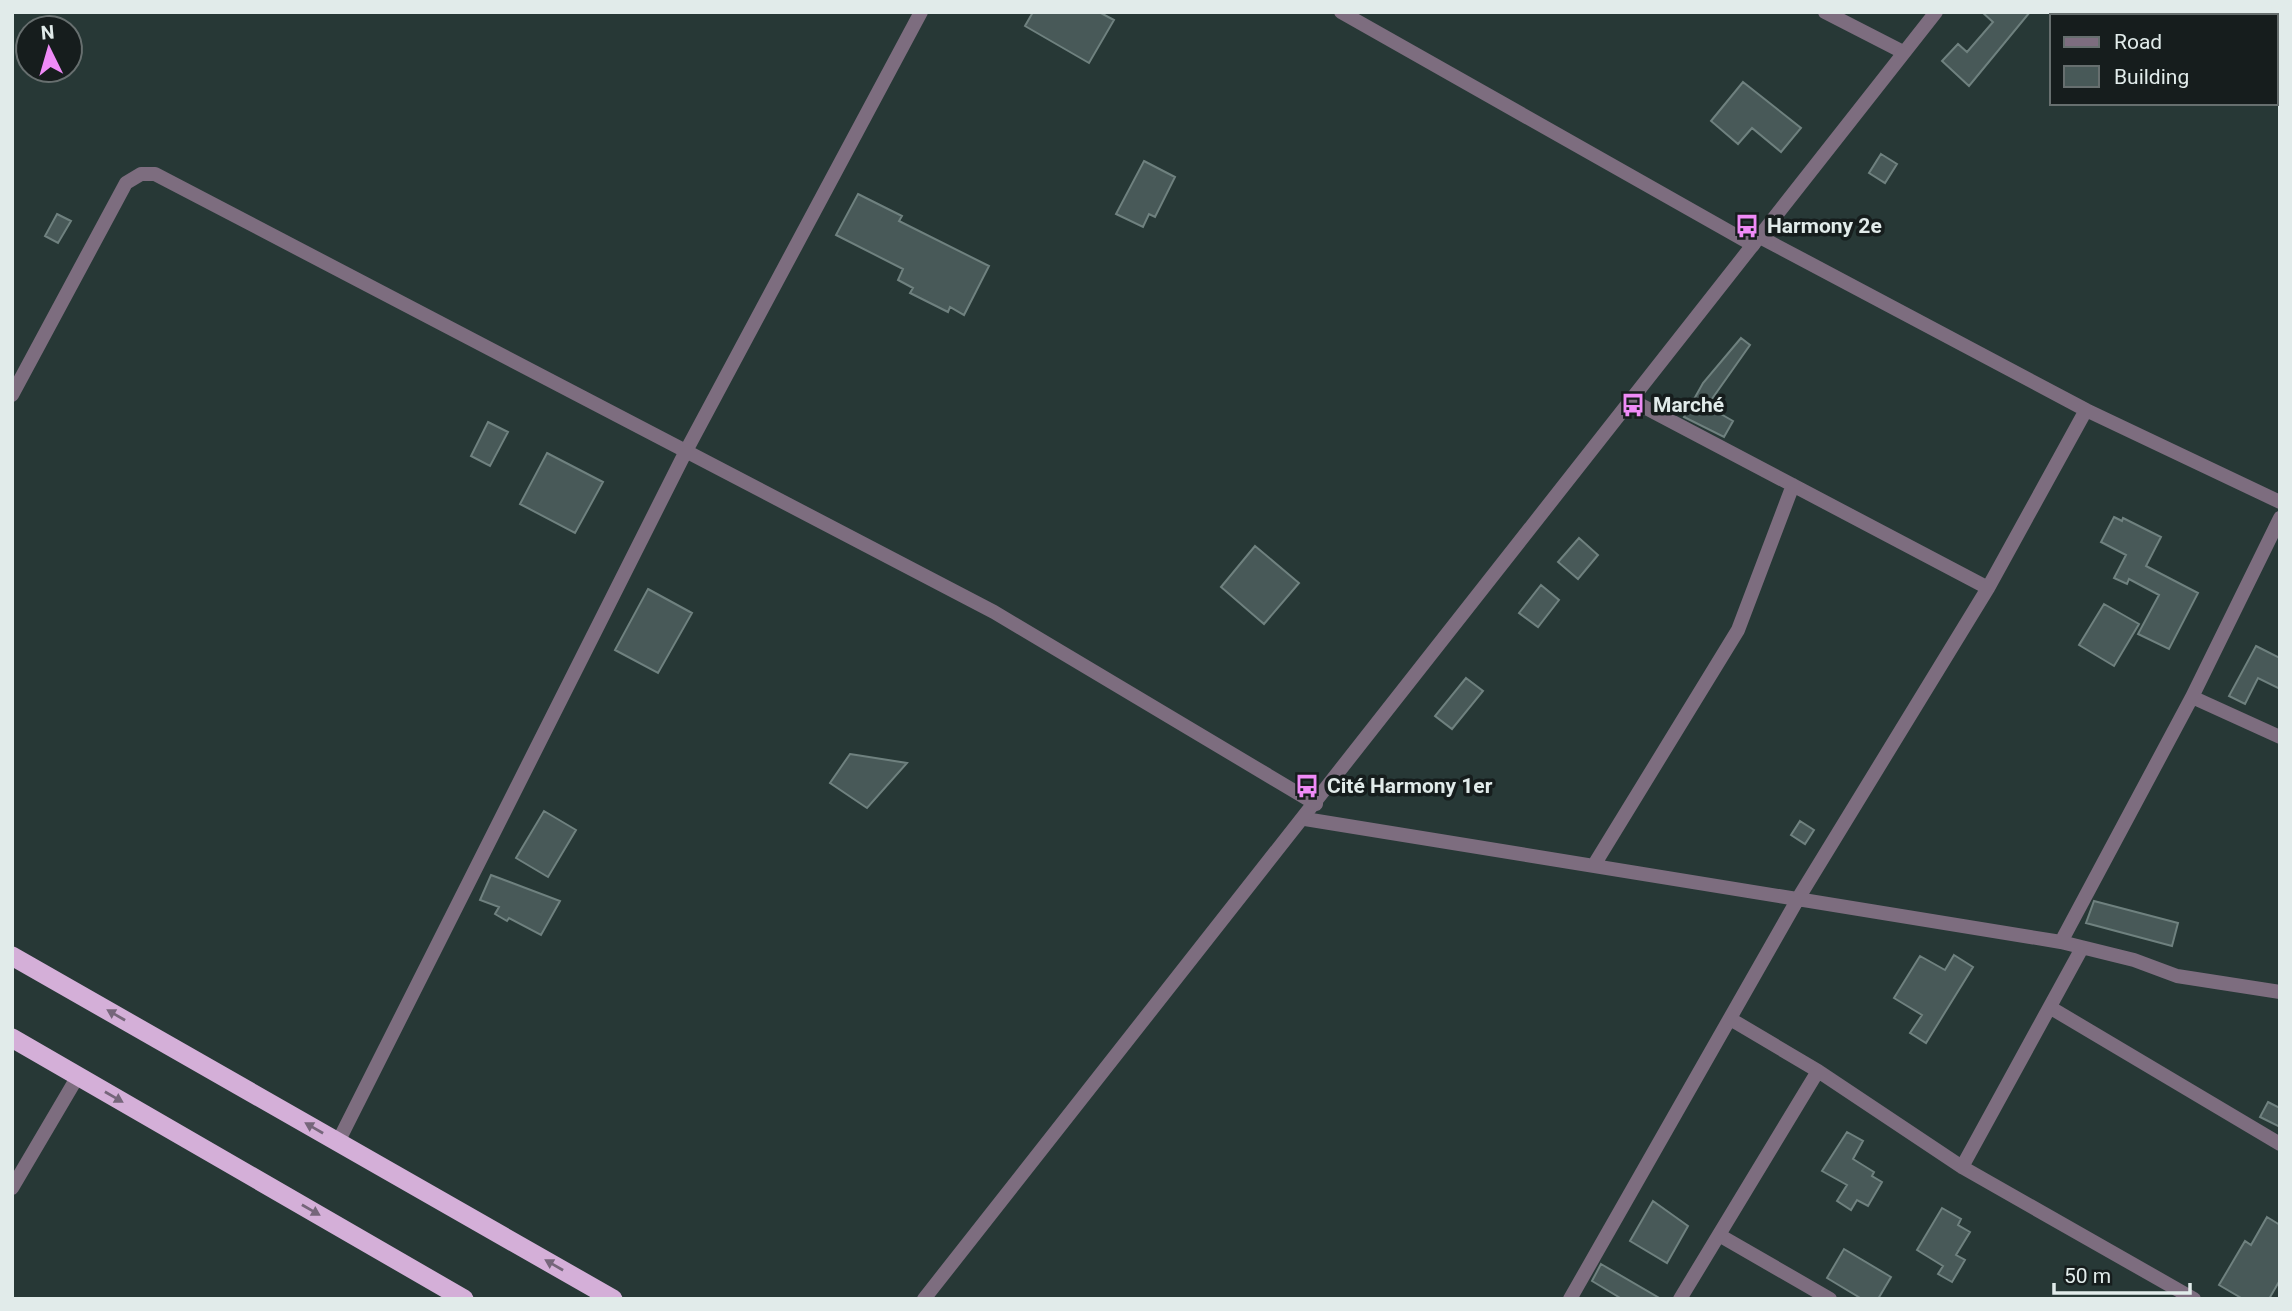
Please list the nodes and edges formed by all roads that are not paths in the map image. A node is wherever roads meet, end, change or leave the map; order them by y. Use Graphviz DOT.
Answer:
graph roads {
  1 [pos="921,12"];
  2 [pos="1341,12"];
  3 [pos="1825,12"];
  4 [pos="1936,12"];
  5 [pos="1903,52"];
  6 [pos="1757,241"];
  7 [pos="12,395"];
  8 [pos="1631,400"];
  9 [pos="2086,410"];
  10 [pos="687,451"];
  11 [pos="1793,485"];
  12 [pos="2280,502"];
  13 [pos="2280,518"];
  14 [pos="1988,588"];
  15 [pos="2192,697"];
  16 [pos="2280,737"];
  17 [pos="1316,804"];
  18 [pos="1305,819"];
  19 [pos="1594,865"];
  20 [pos="1799,897"];
  21 [pos="2061,942"];
  22 [pos="2082,948"];
  23 [pos="12,956"];
  24 [pos="2280,992"];
  25 [pos="2051,1008"];
  26 [pos="1732,1020"];
  27 [pos="12,1038"];
  28 [pos="1818,1071"];
  29 [pos="78,1076"];
  30 [pos="338,1142"];
  31 [pos="2280,1144"];
  32 [pos="1962,1167"];
  33 [pos="12,1188"];
  34 [pos="1719,1235"];
  35 [pos="464,1299"];
  36 [pos="613,1299"];
  37 [pos="924,1299"];
  38 [pos="1570,1299"];
  39 [pos="1680,1299"];
  40 [pos="1830,1299"];
  41 [pos="2194,1299"];
  1 -- 10 [label="street"];
  2 -- 6 [label="street"];
  3 -- 5 [label="street"];
  4 -- 5 [label="street"];
  5 -- 6 [label="street"];
  6 -- 8 [label="street"];
  6 -- 9 [label="street"];
  7 -- 10 [label="street"];
  8 -- 11 [label="street"];
  8 -- 17 [label="street"];
  9 -- 12 [label="street"];
  9 -- 14 [label="street"];
  10 -- 17 [label="street"];
  10 -- 30 [label="street"];
  11 -- 14 [label="street"];
  11 -- 19 [label="street"];
  13 -- 15 [label="street"];
  14 -- 20 [label="street"];
  15 -- 16 [label="street"];
  15 -- 21 [label="street"];
  17 -- 18 [label="street"];
  18 -- 19 [label="street"];
  18 -- 37 [label="street"];
  19 -- 20 [label="street"];
  20 -- 21 [label="street"];
  20 -- 26 [label="street"];
  21 -- 22 [label="street"];
  22 -- 24 [label="street"];
  22 -- 25 [label="street"];
  30 -- 23 [label="highway, one-way"];
  25 -- 31 [label="street"];
  25 -- 32 [label="street"];
  26 -- 28 [label="street"];
  26 -- 38 [label="street"];
  27 -- 29 [label="highway"];
  28 -- 32 [label="street"];
  28 -- 34 [label="street"];
  29 -- 33 [label="street"];
  29 -- 35 [label="highway, one-way"];
  36 -- 30 [label="highway, one-way"];
  32 -- 41 [label="street"];
  34 -- 39 [label="street"];
  34 -- 40 [label="street"];
}
